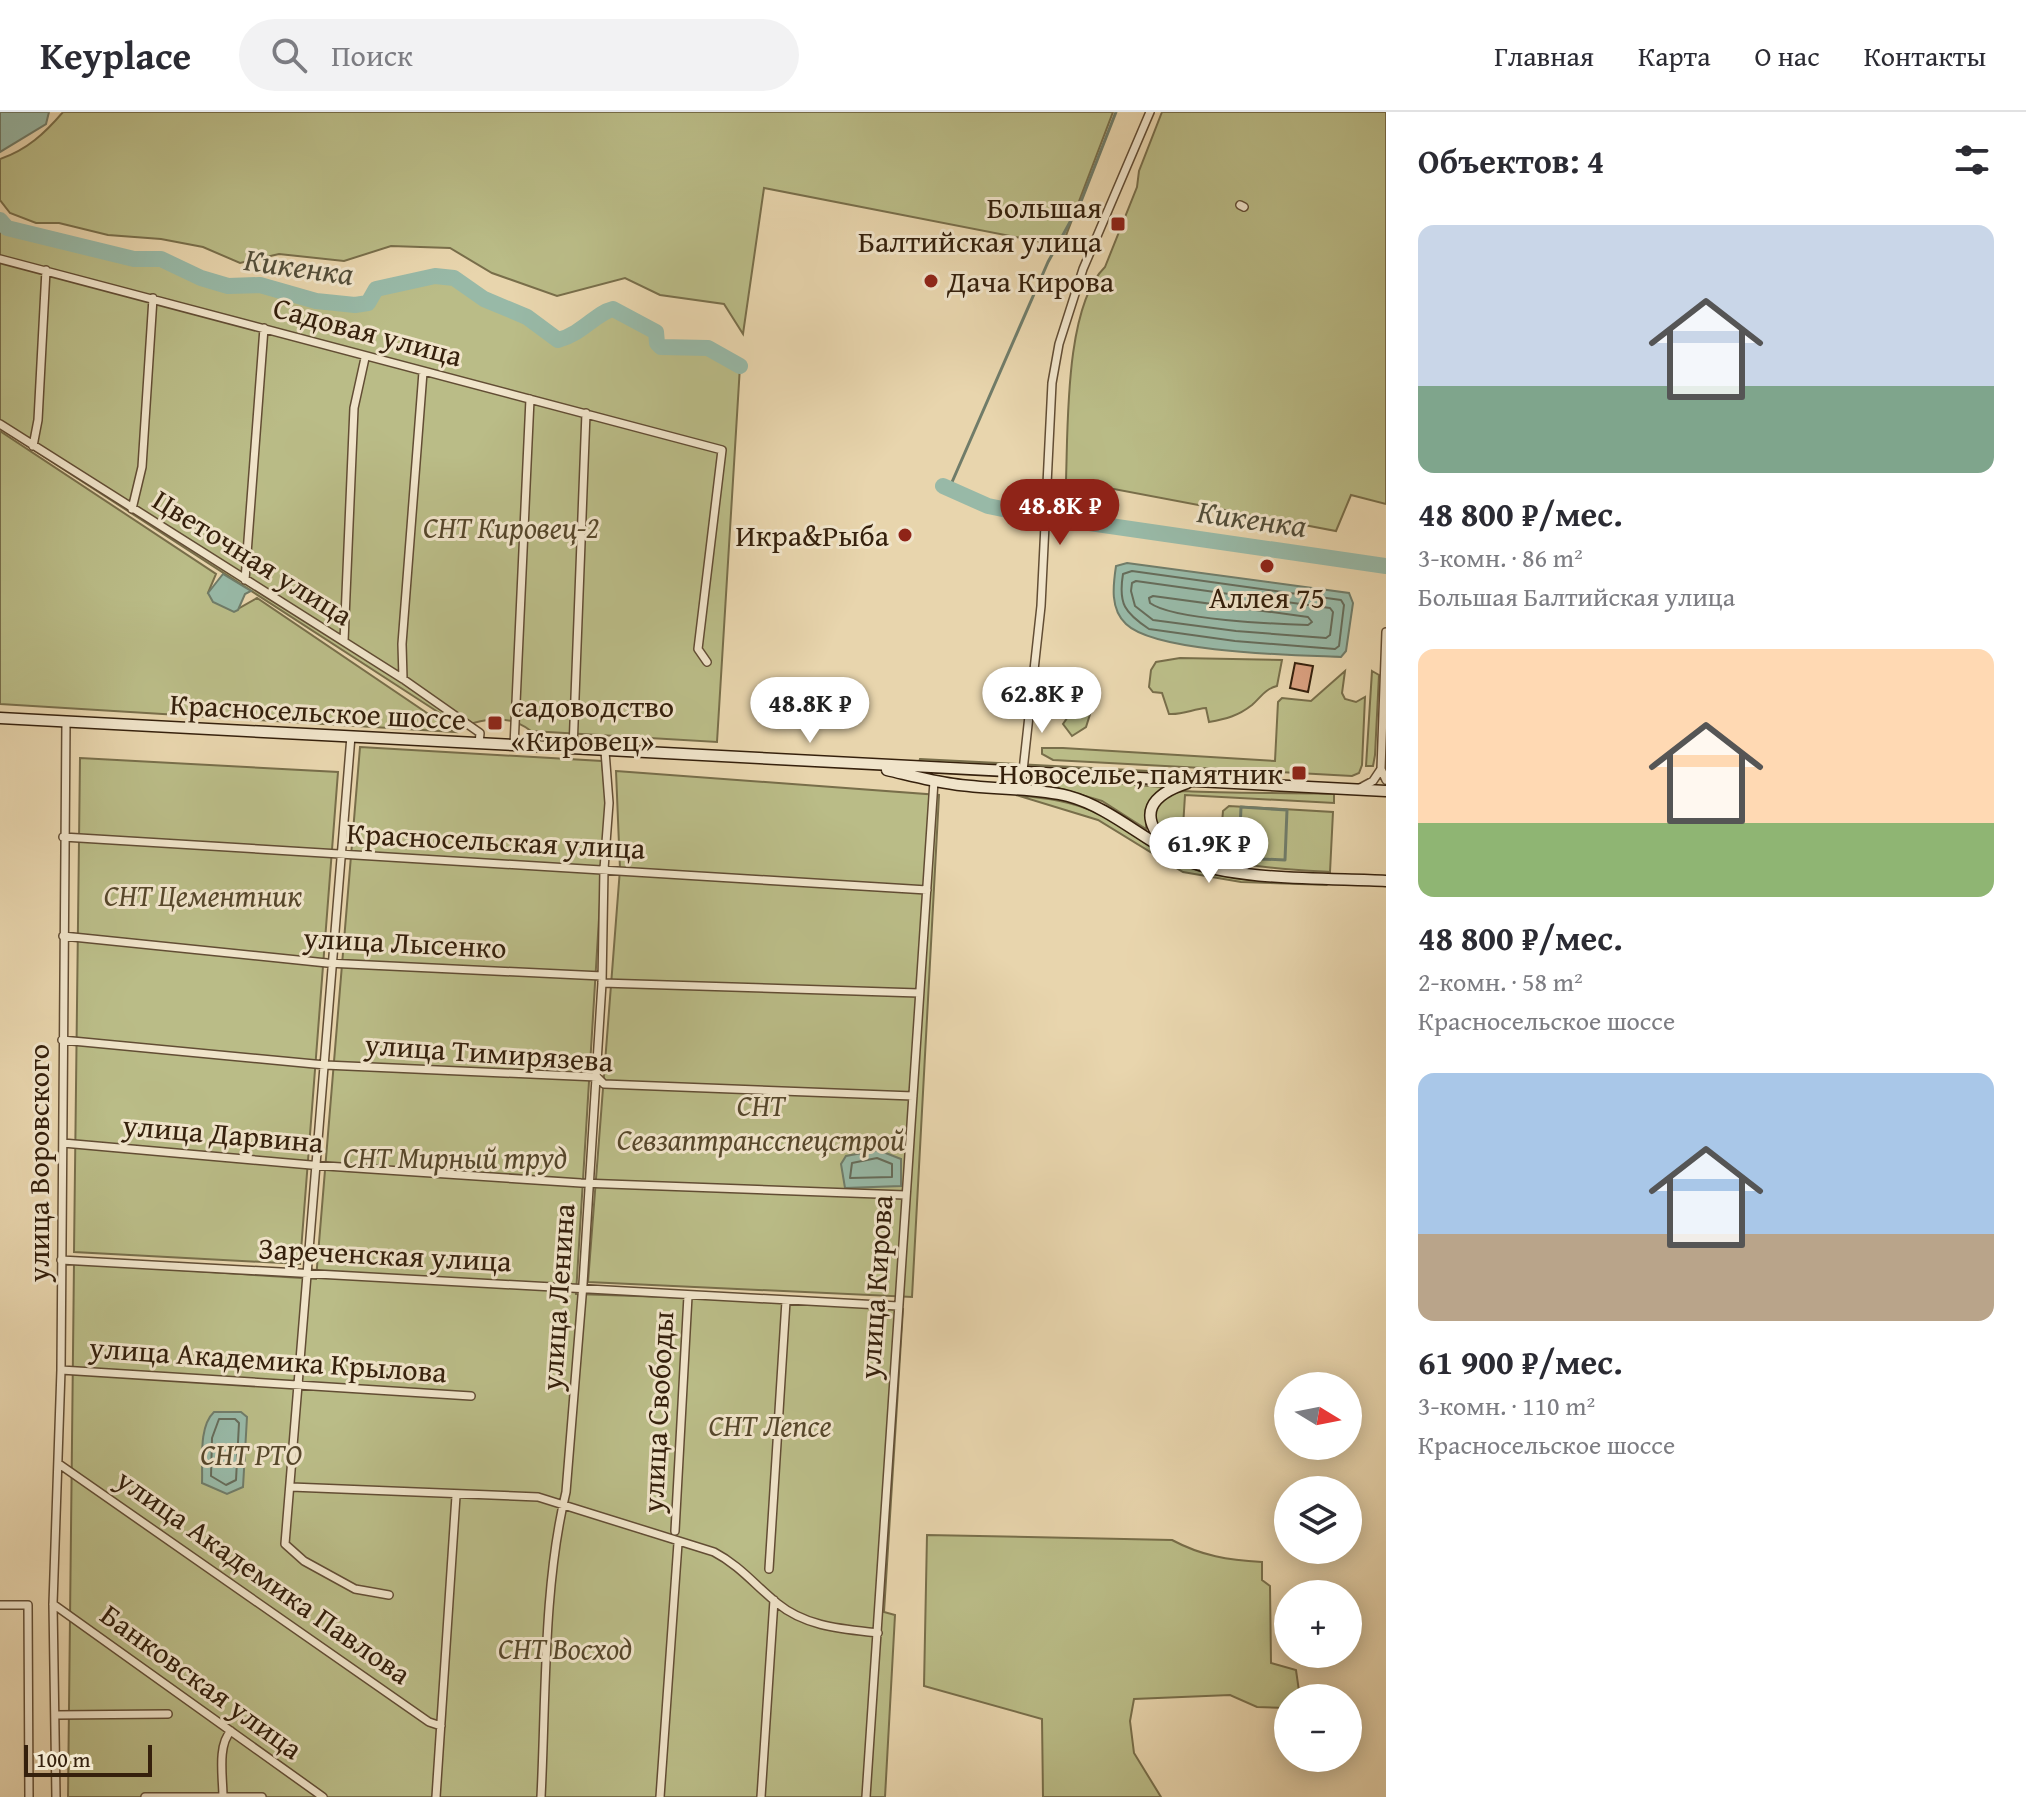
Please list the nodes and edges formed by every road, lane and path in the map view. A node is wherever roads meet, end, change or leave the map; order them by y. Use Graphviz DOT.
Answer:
graph roads {
  1 [pos="1150,112"];
  2 [pos="0,259"];
  3 [pos="46,270"];
  4 [pos="153,298"];
  5 [pos="264,328"];
  6 [pos="365,358"];
  7 [pos="423,372"];
  8 [pos="530,399"];
  9 [pos="586,413"];
  10 [pos="0,424"];
  11 [pos="33,446"];
  12 [pos="132,509"];
  13 [pos="245,580"];
  14 [pos="1386,632"];
  15 [pos="344,641"];
  16 [pos="707,662"];
  17 [pos="403,679"];
  18 [pos="0,718"];
  19 [pos="66,722"];
  20 [pos="351,736"];
  21 [pos="479,738"];
  22 [pos="514,746"];
  23 [pos="573,749"];
  24 [pos="605,751"];
  25 [pos="874,766"];
  26 [pos="1381,769"];
  27 [pos="1023,772"];
  28 [pos="1386,780"];
  29 [pos="934,781"];
  30 [pos="1192,781"];
  31 [pos="1021,789"];
  32 [pos="1354,790"];
  33 [pos="1386,791"];
  34 [pos="63,837"];
  35 [pos="1176,855"];
  36 [pos="340,856"];
  37 [pos="604,869"];
  38 [pos="1386,881"];
  39 [pos="927,890"];
  40 [pos="63,936"];
  41 [pos="331,963"];
  42 [pos="602,980"];
  43 [pos="919,993"];
  44 [pos="62,1040"];
  45 [pos="325,1065"];
  46 [pos="597,1077"];
  47 [pos="913,1096"];
  48 [pos="63,1143"];
  49 [pos="315,1165"];
  50 [pos="589,1183"];
  51 [pos="905,1195"];
  52 [pos="61,1260"];
  53 [pos="307,1274"];
  54 [pos="583,1290"];
  55 [pos="688,1296"];
  56 [pos="786,1301"];
  57 [pos="898,1306"];
  58 [pos="61,1370"];
  59 [pos="298,1385"];
  60 [pos="471,1396"];
  61 [pos="59,1464"];
  62 [pos="291,1487"];
  63 [pos="456,1496"];
  64 [pos="563,1504"];
  65 [pos="675,1531"];
  66 [pos="678,1543"];
  67 [pos="769,1569"];
  68 [pos="389,1595"];
  69 [pos="774,1600"];
  70 [pos="53,1604"];
  71 [pos="0,1605"];
  72 [pos="878,1633"];
  73 [pos="168,1714"];
  74 [pos="56,1715"];
  75 [pos="441,1726"];
  76 [pos="231,1731"];
  77 [pos="223,1796"];
  78 [pos="29,1797"];
  79 [pos="56,1797"];
  80 [pos="145,1797"];
  81 [pos="262,1797"];
  82 [pos="323,1797"];
  83 [pos="436,1797"];
  84 [pos="541,1797"];
  85 [pos="660,1797"];
  86 [pos="761,1797"];
  87 [pos="866,1797"];
  1 -- 27 [label="street"];
  2 -- 3 [label="street, Садовая улица"];
  3 -- 4 [label="street, Садовая улица"];
  3 -- 11 [label="street"];
  4 -- 5 [label="street, Садовая улица"];
  4 -- 12 [label="street"];
  5 -- 6 [label="street, Садовая улица"];
  5 -- 13 [label="street"];
  6 -- 7 [label="street, Садовая улица"];
  6 -- 15 [label="street"];
  7 -- 8 [label="street, Садовая улица"];
  7 -- 17 [label="street"];
  8 -- 9 [label="street, Садовая улица"];
  8 -- 22 [label="street"];
  9 -- 16 [label="street, Садовая улица"];
  9 -- 23 [label="street"];
  10 -- 11 [label="street, Цветочная улица"];
  11 -- 12 [label="street, Цветочная улица"];
  12 -- 13 [label="street, Цветочная улица"];
  13 -- 15 [label="street, Цветочная улица"];
  14 -- 26 [label="street"];
  15 -- 17 [label="street, Цветочная улица"];
  17 -- 21 [label="street, Цветочная улица"];
  18 -- 19 [label="main road, Красносельское шоссе"];
  19 -- 20 [label="main road, Красносельское шоссе"];
  19 -- 34 [label="street, улица Воровского"];
  20 -- 21 [label="main road, Красносельское шоссе"];
  20 -- 36 [label="street"];
  21 -- 22 [label="main road, Красносельское шоссе"];
  22 -- 23 [label="main road, Красносельское шоссе"];
  23 -- 24 [label="main road, Красносельское шоссе"];
  24 -- 25 [label="main road, Красносельское шоссе"];
  24 -- 37 [label="street, улица Ленина"];
  25 -- 27 [label="main road, Красносельское шоссе"];
  25 -- 29 [label="main road, Красносельское шоссе"];
  26 -- 28 [label="street"];
  26 -- 32 [label="street"];
  27 -- 30 [label="main road, Красносельское шоссе"];
  27 -- 31 [label="street"];
  29 -- 31 [label="main road, Красносельское шоссе"];
  29 -- 39 [label="street, улица Кирова"];
  30 -- 32 [label="main road, Красносельское шоссе"];
  30 -- 35 [label="main road"];
  31 -- 35 [label="main road, Красносельское шоссе"];
  32 -- 33 [label="main road, Красносельское шоссе"];
  34 -- 36 [label="street, Красносельская улица"];
  34 -- 40 [label="street, улица Воровского"];
  35 -- 38 [label="main road, Красносельское шоссе"];
  36 -- 37 [label="street, Красносельская улица"];
  36 -- 41 [label="street"];
  37 -- 39 [label="street, Красносельская улица"];
  37 -- 42 [label="street, улица Ленина"];
  39 -- 43 [label="street, улица Кирова"];
  40 -- 41 [label="street, улица Лысенко"];
  40 -- 44 [label="street, улица Воровского"];
  41 -- 42 [label="street, улица Лысенко"];
  41 -- 45 [label="street"];
  42 -- 43 [label="street, улица Лысенко"];
  42 -- 46 [label="street, улица Ленина"];
  43 -- 47 [label="street, улица Кирова"];
  44 -- 45 [label="street, улица Тимирязева"];
  44 -- 48 [label="street, улица Воровского"];
  45 -- 46 [label="street, улица Тимирязева"];
  45 -- 49 [label="street"];
  46 -- 47 [label="street, улица Тимирязева"];
  46 -- 50 [label="street, улица Ленина"];
  47 -- 51 [label="street, улица Кирова"];
  48 -- 49 [label="street, улица Дарвина"];
  48 -- 52 [label="street, улица Воровского"];
  49 -- 50 [label="street, улица Дарвина"];
  49 -- 53 [label="street"];
  50 -- 51 [label="street, улица Дарвина"];
  50 -- 54 [label="street, улица Ленина"];
  51 -- 57 [label="street, улица Кирова"];
  52 -- 53 [label="street, Зареченская улица"];
  52 -- 58 [label="street, улица Воровского"];
  53 -- 54 [label="street, Зареченская улица"];
  53 -- 59 [label="street"];
  54 -- 55 [label="street, Зареченская улица"];
  54 -- 64 [label="street, улица Ленина"];
  55 -- 56 [label="street, Зареченская улица"];
  55 -- 65 [label="street, улица Свободы"];
  56 -- 57 [label="street, Зареченская улица"];
  56 -- 67 [label="street"];
  57 -- 72 [label="street, улица Кирова"];
  58 -- 59 [label="street, улица Академика Крылова"];
  58 -- 61 [label="street, улица Воровского"];
  59 -- 60 [label="street, улица Академика Крылова"];
  59 -- 62 [label="street"];
  61 -- 70 [label="street, улица Воровского"];
  61 -- 75 [label="street, улица Академика Павлова"];
  62 -- 63 [label="street"];
  62 -- 68 [label="street"];
  63 -- 64 [label="street"];
  63 -- 75 [label="street"];
  64 -- 66 [label="street"];
  64 -- 84 [label="street, улица Ленина"];
  66 -- 69 [label="street"];
  66 -- 85 [label="street, улица Свободы"];
  69 -- 72 [label="street"];
  69 -- 86 [label="street"];
  70 -- 74 [label="street, улица Воровского"];
  70 -- 76 [label="street, Банковская улица"];
  71 -- 78 [label="street"];
  72 -- 87 [label="street, улица Кирова"];
  73 -- 74 [label="street"];
  74 -- 79 [label="street, улица Воровского"];
  75 -- 83 [label="street"];
  76 -- 77 [label="street"];
  76 -- 82 [label="street, Банковская улица"];
  77 -- 80 [label="street"];
  77 -- 81 [label="street"];
}
